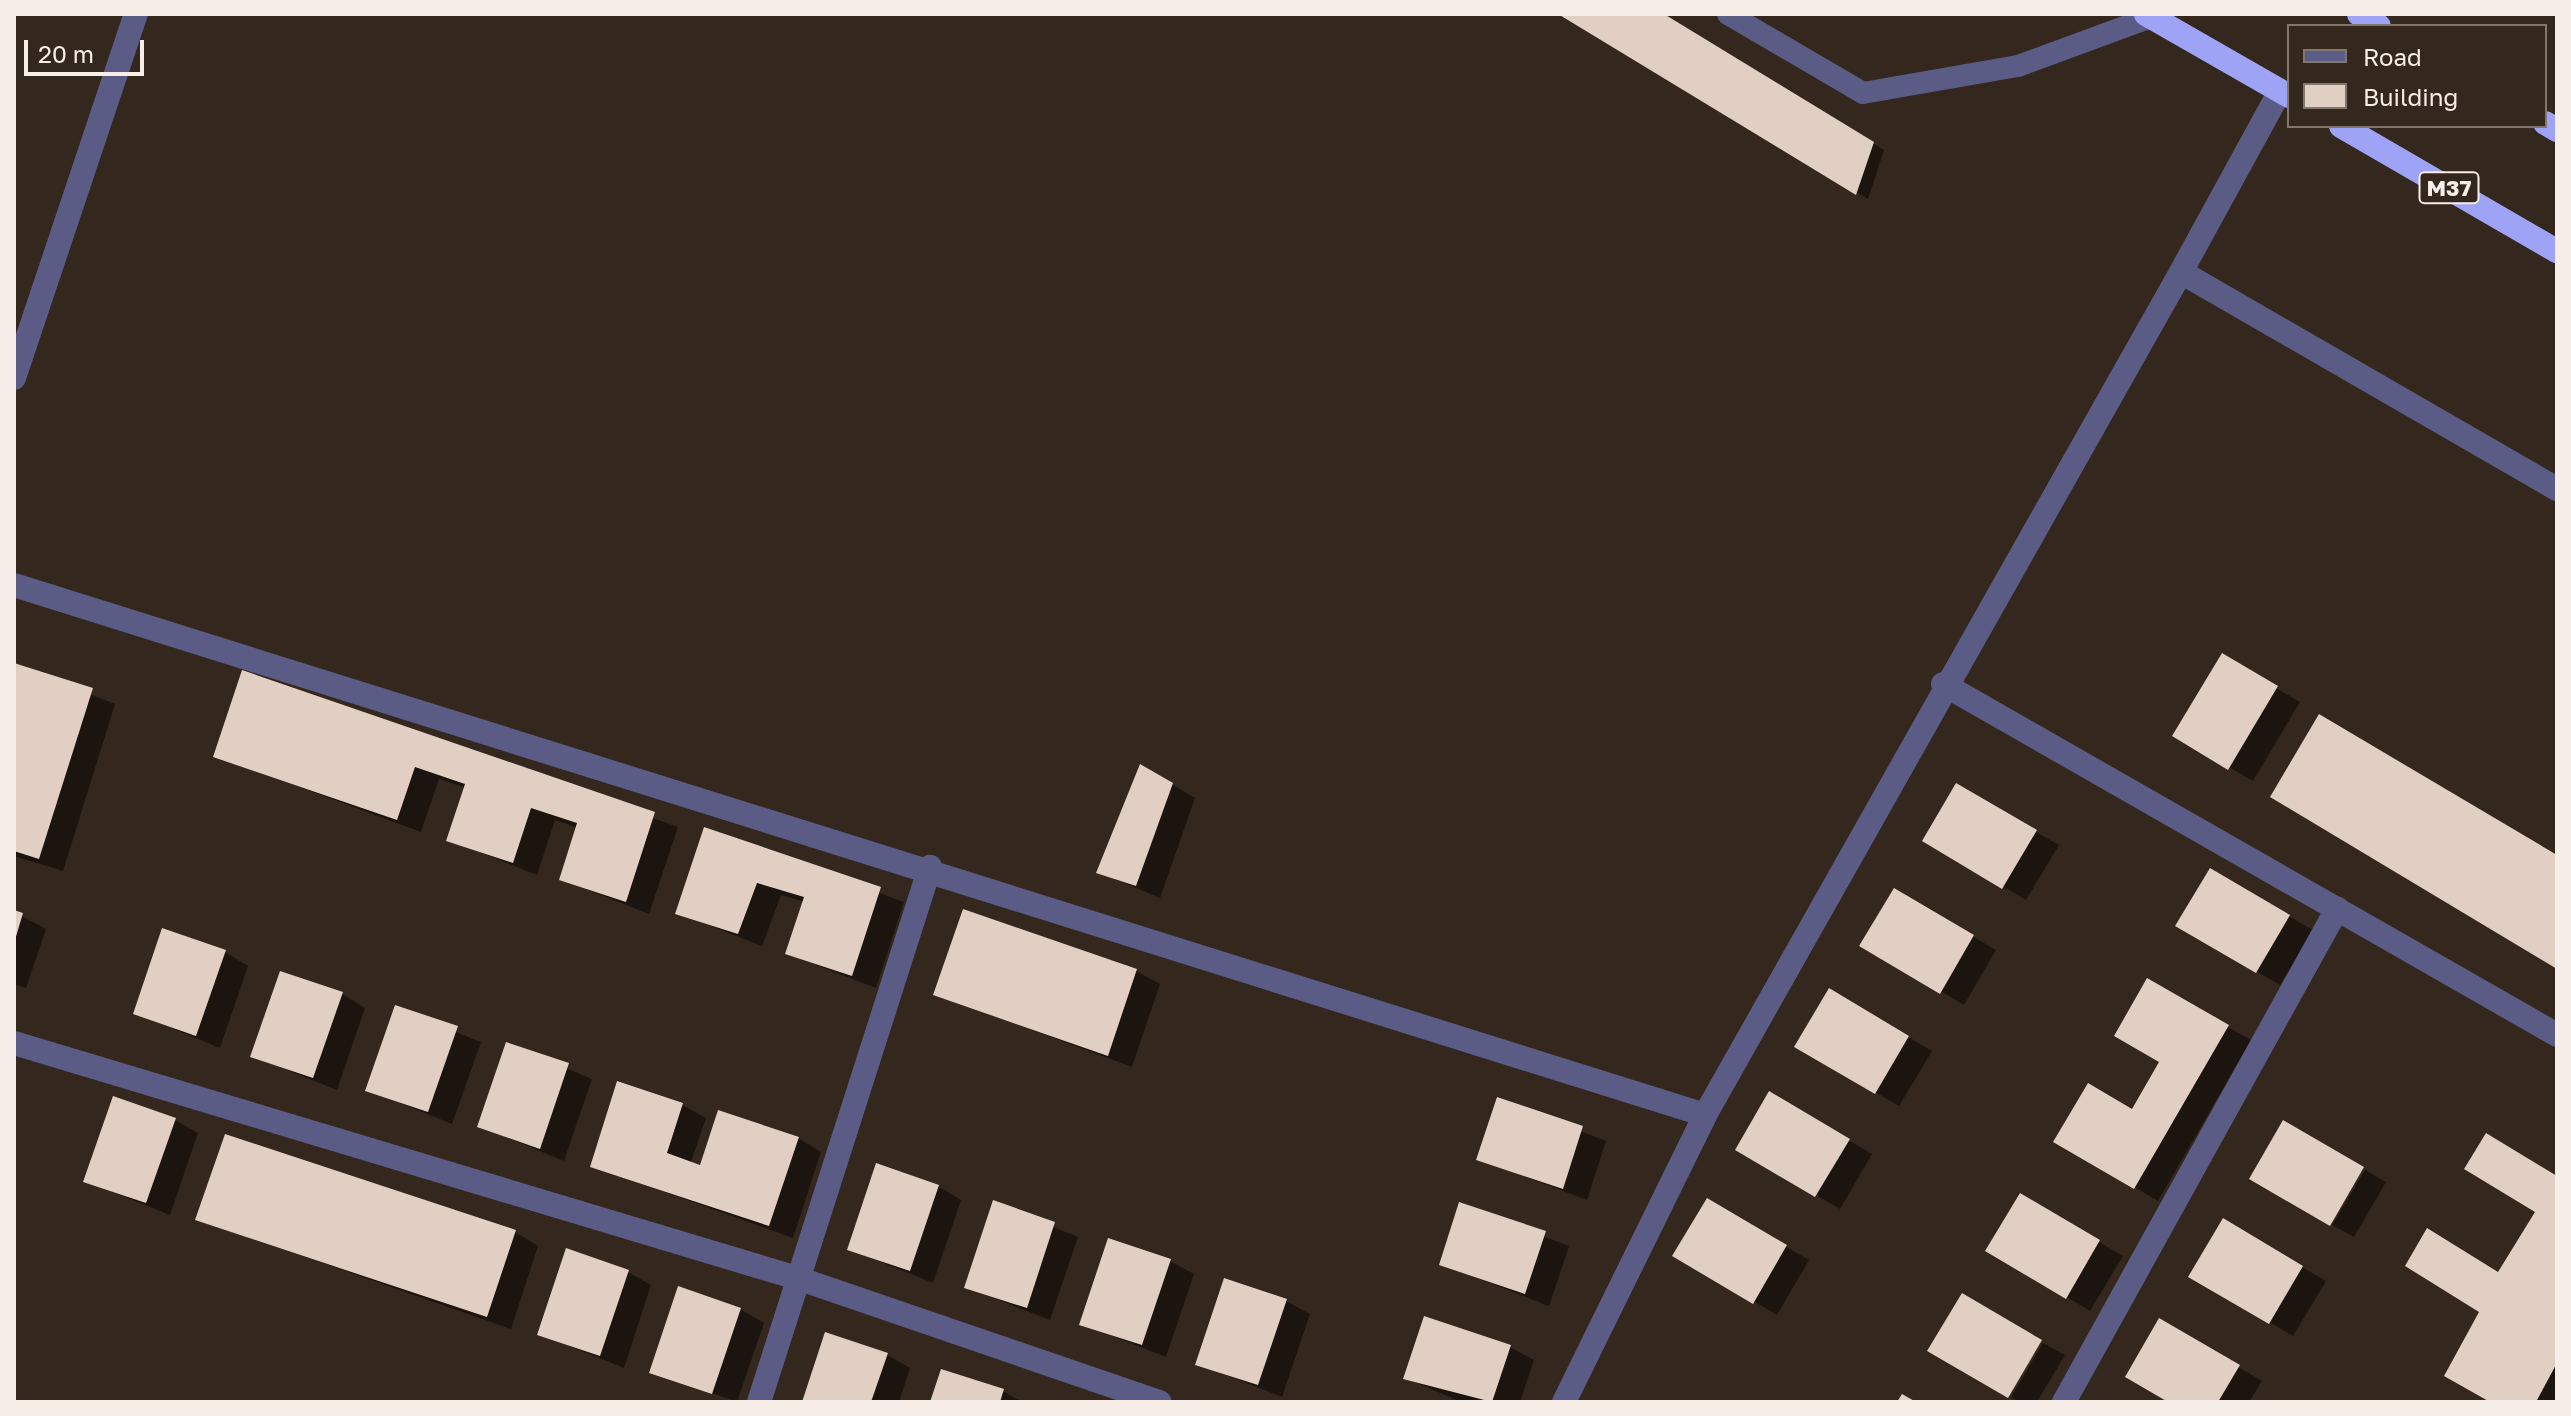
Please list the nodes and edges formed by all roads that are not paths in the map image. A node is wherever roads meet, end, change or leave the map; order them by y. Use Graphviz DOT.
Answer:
graph roads {
  1 [pos="136,14"];
  2 [pos="1728,14"];
  3 [pos="2150,15"];
  4 [pos="2285,94"];
  5 [pos="2344,128"];
  6 [pos="2557,251"];
  7 [pos="2181,272"];
  8 [pos="14,378"];
  9 [pos="2557,489"];
  10 [pos="14,585"];
  11 [pos="1943,684"];
  12 [pos="930,867"];
  13 [pos="2337,909"];
  14 [pos="2557,1035"];
  15 [pos="14,1043"];
  16 [pos="1705,1115"];
  17 [pos="800,1279"];
  18 [pos="759,1402"];
  19 [pos="1160,1402"];
  20 [pos="1564,1402"];
  21 [pos="2064,1402"];
  1 -- 8 [label="street"];
  2 -- 3 [label="lane"];
  3 -- 4 [label="highway"];
  4 -- 7 [label="street"];
  5 -- 6 [label="highway, M37"];
  7 -- 9 [label="street"];
  7 -- 11 [label="street"];
  10 -- 12 [label="street"];
  11 -- 13 [label="street"];
  11 -- 16 [label="street"];
  12 -- 16 [label="street"];
  12 -- 17 [label="street"];
  13 -- 14 [label="street"];
  13 -- 21 [label="street"];
  15 -- 17 [label="street"];
  16 -- 20 [label="street"];
  17 -- 18 [label="street"];
  17 -- 19 [label="street"];
}
